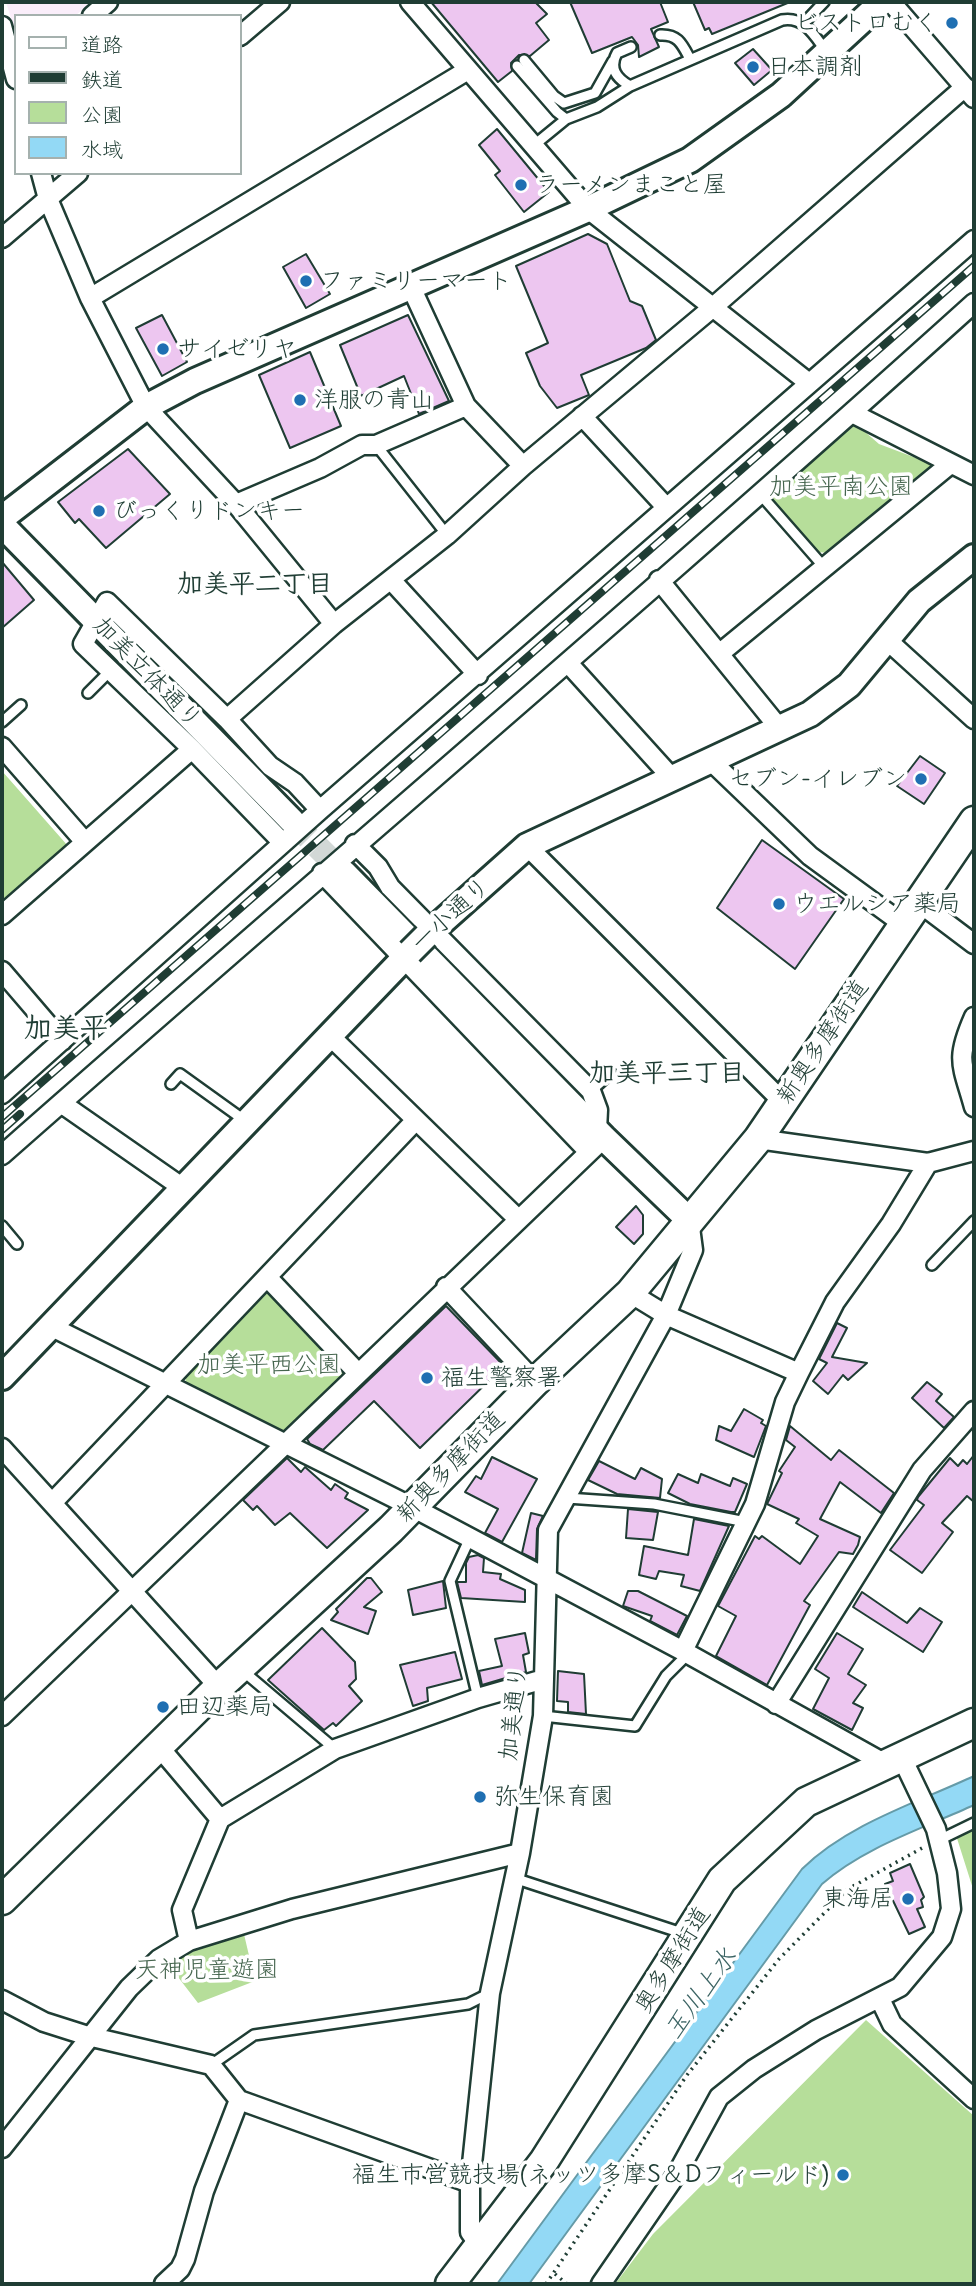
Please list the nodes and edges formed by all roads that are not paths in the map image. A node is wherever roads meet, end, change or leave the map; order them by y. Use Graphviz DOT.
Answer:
graph roads {
  1 [pos="280,2"];
  2 [pos="410,2"];
  3 [pos="824,2"];
  4 [pos="882,2"];
  5 [pos="891,2"];
  6 [pos="803,24"];
  7 [pos="2,26"];
  8 [pos="242,34"];
  9 [pos="660,35"];
  10 [pos="631,47"];
  11 [pos="827,52"];
  12 [pos="690,60"];
  13 [pos="613,61"];
  14 [pos="468,70"];
  15 [pos="14,71"];
  16 [pos="630,86"];
  17 [pos="970,93"];
  18 [pos="566,119"];
  19 [pos="533,146"];
  20 [pos="42,175"];
  21 [pos="76,175"];
  22 [pos="48,199"];
  23 [pos="588,209"];
  24 [pos="2,238"];
  25 [pos="974,240"];
  26 [pos="411,287"];
  27 [pos="90,298"];
  28 [pos="974,303"];
  29 [pos="712,308"];
  30 [pos="809,383"];
  31 [pos="146,407"];
  32 [pos="466,407"];
  33 [pos="852,413"];
  34 [pos="582,416"];
  35 [pos="376,445"];
  36 [pos="949,465"];
  37 [pos="523,466"];
  38 [pos="974,475"];
  39 [pos="760,494"];
  40 [pos="236,504"];
  41 [pos="666,507"];
  42 [pos="2,518"];
  43 [pos="2,525"];
  44 [pos="447,536"];
  45 [pos="974,556"];
  46 [pos="824,567"];
  47 [pos="659,580"];
  48 [pos="392,581"];
  49 [pos="96,620"];
  50 [pos="334,624"];
  51 [pos="887,640"];
  52 [pos="719,654"];
  53 [pos="568,663"];
  54 [pos="110,671"];
  55 [pos="478,675"];
  56 [pos="88,692"];
  57 [pos="21,705"];
  58 [pos="227,719"];
  59 [pos="974,719"];
  60 [pos="2,722"];
  61 [pos="780,729"];
  62 [pos="2,747"];
  63 [pos="192,749"];
  64 [pos="712,762"];
  65 [pos="672,778"];
  66 [pos="320,810"];
  67 [pos="974,821"];
  68 [pos="287,832"];
  69 [pos="85,842"];
  70 [pos="355,844"];
  71 [pos="527,846"];
  72 [pos="333,873"];
  73 [pos="910,912"];
  74 [pos="2,915"];
  75 [pos="418,944"];
  76 [pos="974,944"];
  77 [pos="2,971"];
  78 [pos="974,1017"];
  79 [pos="329,1035"];
  80 [pos="62,1041"];
  81 [pos="611,1073"];
  82 [pos="171,1084"];
  83 [pos="591,1091"];
  84 [pos="2,1094"];
  85 [pos="783,1102"];
  86 [pos="61,1103"];
  87 [pos="974,1107"];
  88 [pos="416,1120"];
  89 [pos="245,1121"];
  90 [pos="594,1134"];
  91 [pos="758,1139"];
  92 [pos="973,1153"];
  93 [pos="2,1155"];
  94 [pos="928,1163"];
  95 [pos="183,1188"];
  96 [pos="518,1219"];
  97 [pos="689,1220"];
  98 [pos="974,1221"];
  99 [pos="2,1226"];
  100 [pos="17,1244"];
  101 [pos="932,1265"];
  102 [pos="267,1277"];
  103 [pos="446,1287"];
  104 [pos="630,1293"];
  105 [pos="666,1315"];
  106 [pos="50,1326"];
  107 [pos="357,1372"];
  108 [pos="799,1373"];
  109 [pos="2,1377"];
  110 [pos="535,1382"];
  111 [pos="165,1384"];
  112 [pos="974,1411"];
  113 [pos="283,1443"];
  114 [pos="2,1448"];
  115 [pos="568,1498"];
  116 [pos="52,1503"];
  117 [pos="412,1507"];
  118 [pos="746,1522"];
  119 [pos="470,1538"];
  120 [pos="545,1579"];
  121 [pos="131,1591"];
  122 [pos="683,1650"];
  123 [pos="230,1678"];
  124 [pos="544,1679"];
  125 [pos="478,1698"];
  126 [pos="776,1704"];
  127 [pos="2,1716"];
  128 [pos="543,1716"];
  129 [pos="974,1723"];
  130 [pos="160,1748"];
  131 [pos="335,1749"];
  132 [pos="898,1763"];
  133 [pos="220,1819"];
  134 [pos="974,1824"];
  135 [pos="938,1834"];
  136 [pos="520,1853"];
  137 [pos="514,1878"];
  138 [pos="2,1900"];
  139 [pos="688,1936"];
  140 [pos="189,1941"];
  141 [pos="490,1993"];
  142 [pos="880,1999"];
  143 [pos="2,2000"];
  144 [pos="88,2036"];
  145 [pos="211,2065"];
  146 [pos="974,2099"];
  147 [pos="239,2100"];
  148 [pos="2,2148"];
  149 [pos="470,2183"];
  150 [pos="480,2246"];
  151 [pos="164,2284"];
  152 [pos="450,2284"];
  153 [pos="601,2284"];
  1 -- 8 [label="street"];
  2 -- 14 [label="street"];
  3 -- 6 [label="lane"];
  4 -- 11 [label="street"];
  5 -- 17 [label="street"];
  6 -- 11 [label="lane"];
  6 -- 12 [label="lane"];
  7 -- 15 [label="street"];
  9 -- 12 [label="lane"];
  10 -- 13 [label="lane"];
  11 -- 23 [label="street"];
  12 -- 16 [label="lane"];
  13 -- 16 [label="lane"];
  13 -- 18 [label="lane"];
  14 -- 19 [label="street"];
  14 -- 27 [label="street"];
  16 -- 18 [label="lane"];
  17 -- 29 [label="street"];
  18 -- 19 [label="lane"];
  19 -- 23 [label="street"];
  20 -- 22 [label="street"];
  21 -- 22 [label="street"];
  22 -- 24 [label="street"];
  22 -- 27 [label="street"];
  23 -- 26 [label="street"];
  23 -- 29 [label="street"];
  25 -- 30 [label="street"];
  26 -- 31 [label="street"];
  26 -- 32 [label="street"];
  27 -- 31 [label="street"];
  28 -- 33 [label="street"];
  29 -- 30 [label="street"];
  29 -- 34 [label="street"];
  30 -- 41 [label="street"];
  31 -- 40 [label="street"];
  31 -- 42 [label="street"];
  32 -- 35 [label="street"];
  32 -- 37 [label="street"];
  33 -- 36 [label="street"];
  33 -- 39 [label="street"];
  34 -- 37 [label="street"];
  34 -- 41 [label="street"];
  35 -- 40 [label="street"];
  35 -- 44 [label="lane"];
  36 -- 38 [label="street"];
  36 -- 46 [label="street"];
  37 -- 44 [label="street"];
  39 -- 46 [label="lane"];
  39 -- 47 [label="street"];
  40 -- 50 [label="street"];
  41 -- 55 [label="street"];
  43 -- 49 [label="street, 加美立体通り"];
  44 -- 48 [label="street"];
  45 -- 51 [label="street, 一小通り"];
  46 -- 52 [label="street"];
  47 -- 52 [label="street"];
  47 -- 53 [label="street"];
  48 -- 50 [label="street"];
  48 -- 55 [label="street"];
  49 -- 54 [label="street"];
  49 -- 58 [label="street"];
  49 -- 68 [label="street, 加美立体通り"];
  50 -- 58 [label="street"];
  51 -- 59 [label="street"];
  51 -- 61 [label="street, 一小通り"];
  52 -- 61 [label="street"];
  53 -- 65 [label="street"];
  53 -- 70 [label="street"];
  54 -- 56 [label="lane"];
  54 -- 63 [label="street"];
  55 -- 66 [label="street"];
  57 -- 60 [label="lane"];
  58 -- 66 [label="street"];
  61 -- 64 [label="street, 一小通り"];
  62 -- 69 [label="street"];
  63 -- 68 [label="street"];
  63 -- 69 [label="street"];
  64 -- 65 [label="street, 一小通り"];
  64 -- 73 [label="street"];
  65 -- 71 [label="street, 一小通り"];
  66 -- 68 [label="street"];
  67 -- 73 [label="main road, 新奥多摩街道"];
  68 -- 80 [label="street"];
  69 -- 74 [label="street"];
  70 -- 72 [label="street"];
  70 -- 75 [label="street"];
  71 -- 75 [label="street, 一小通り"];
  71 -- 85 [label="street"];
  72 -- 75 [label="street"];
  72 -- 86 [label="street"];
  72 -- 90 [label="street"];
  73 -- 76 [label="street"];
  73 -- 85 [label="main road, 新奥多摩街道"];
  75 -- 79 [label="street, 一小通り"];
  75 -- 83 [label="street"];
  75 -- 90 [label="street"];
  77 -- 80 [label="street"];
  78 -- 87 [label="street"];
  79 -- 88 [label="street"];
  79 -- 89 [label="street, 一小通り"];
  80 -- 84 [label="street"];
  81 -- 83 [label="lane"];
  82 -- 89 [label="lane"];
  83 -- 90 [label="street"];
  85 -- 91 [label="main road, 新奥多摩街道"];
  86 -- 93 [label="street"];
  86 -- 95 [label="street"];
  88 -- 96 [label="street"];
  88 -- 102 [label="street"];
  89 -- 95 [label="street, 一小通り"];
  90 -- 96 [label="street"];
  90 -- 97 [label="street"];
  91 -- 94 [label="street"];
  91 -- 97 [label="main road, 新奥多摩街道"];
  92 -- 94 [label="street"];
  94 -- 108 [label="street"];
  95 -- 106 [label="street, 一小通り"];
  96 -- 103 [label="street"];
  97 -- 104 [label="main road, 新奥多摩街道"];
  97 -- 105 [label="street, 加美通り"];
  98 -- 101 [label="lane"];
  99 -- 100 [label="lane"];
  102 -- 107 [label="street"];
  102 -- 111 [label="street"];
  103 -- 107 [label="street"];
  103 -- 110 [label="street"];
  104 -- 105 [label="street"];
  104 -- 110 [label="main road, 新奥多摩街道"];
  105 -- 108 [label="street"];
  105 -- 115 [label="street, 加美通り"];
  106 -- 109 [label="street, 一小通り"];
  106 -- 111 [label="street"];
  107 -- 113 [label="street"];
  108 -- 118 [label="street"];
  110 -- 117 [label="main road, 新奥多摩街道"];
  111 -- 113 [label="street"];
  111 -- 116 [label="street"];
  112 -- 126 [label="street"];
  113 -- 117 [label="street"];
  113 -- 121 [label="street"];
  114 -- 116 [label="street"];
  115 -- 118 [label="lane"];
  115 -- 120 [label="street, 加美通り"];
  116 -- 121 [label="street"];
  117 -- 119 [label="street"];
  117 -- 123 [label="main road, 新奥多摩街道"];
  118 -- 122 [label="street"];
  119 -- 120 [label="street"];
  119 -- 125 [label="lane"];
  120 -- 122 [label="street"];
  120 -- 124 [label="street, 加美通り"];
  121 -- 123 [label="street"];
  121 -- 127 [label="street"];
  122 -- 126 [label="street"];
  122 -- 128 [label="lane"];
  123 -- 130 [label="main road, 新奥多摩街道"];
  123 -- 131 [label="lane"];
  124 -- 125 [label="street"];
  124 -- 128 [label="street, 加美通り"];
  125 -- 131 [label="street"];
  126 -- 132 [label="street"];
  128 -- 136 [label="street, 加美通り"];
  129 -- 132 [label="main road, 奥多摩街道"];
  130 -- 133 [label="street"];
  130 -- 138 [label="main road, 新奥多摩街道"];
  131 -- 133 [label="street"];
  132 -- 135 [label="street"];
  132 -- 139 [label="main road, 奥多摩街道"];
  133 -- 140 [label="street"];
  134 -- 135 [label="lane"];
  135 -- 142 [label="street"];
  136 -- 137 [label="street, 加美通り"];
  136 -- 140 [label="street"];
  137 -- 139 [label="lane"];
  137 -- 141 [label="street, 加美通り"];
  139 -- 150 [label="main road, 奥多摩街道"];
  140 -- 144 [label="street"];
  141 -- 145 [label="lane"];
  141 -- 149 [label="street, 加美通り"];
  142 -- 146 [label="street"];
  142 -- 153 [label="street"];
  143 -- 144 [label="street"];
  144 -- 145 [label="street"];
  144 -- 148 [label="street"];
  145 -- 147 [label="street"];
  147 -- 149 [label="street"];
  147 -- 151 [label="street"];
  149 -- 150 [label="street, 加美通り"];
  150 -- 152 [label="main road, 奥多摩街道"];
}
